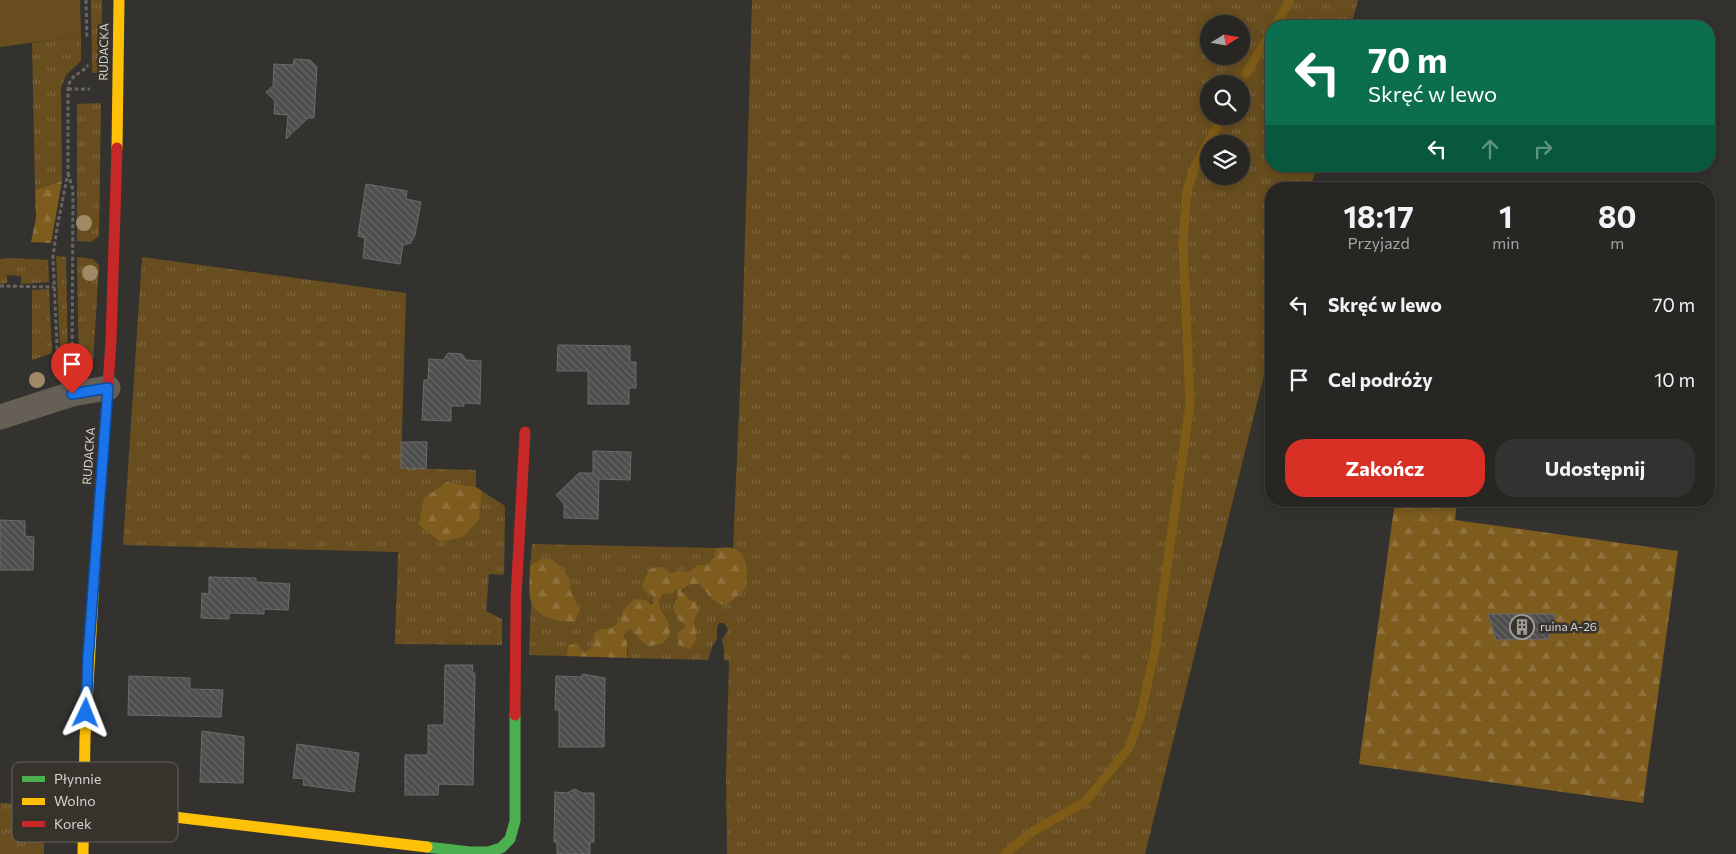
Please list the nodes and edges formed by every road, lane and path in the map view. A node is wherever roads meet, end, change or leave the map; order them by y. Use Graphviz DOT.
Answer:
graph roads {
  1 [pos="86,0"];
  2 [pos="118,0"];
  3 [pos="87,46"];
  4 [pos="87,56"];
  5 [pos="68,173"];
  6 [pos="0,286"];
  7 [pos="54,287"];
  8 [pos="108,388"];
  9 [pos="72,394"];
  10 [pos="0,417"];
  11 [pos="525,432"];
  12 [pos="84,762"];
  13 [pos="178,817"];
  1 -- 3 [label="path"];
  2 -- 8 [label="street, RUDACKA"];
  4 -- 5 [label="path"];
  5 -- 7 [label="path"];
  5 -- 9 [label="path"];
  6 -- 7 [label="path"];
  7 -- 9 [label="path"];
  8 -- 9 [label="street"];
  8 -- 12 [label="street, RUDACKA"];
  9 -- 10 [label="street"];
  11 -- 13 [label="street"];
}
